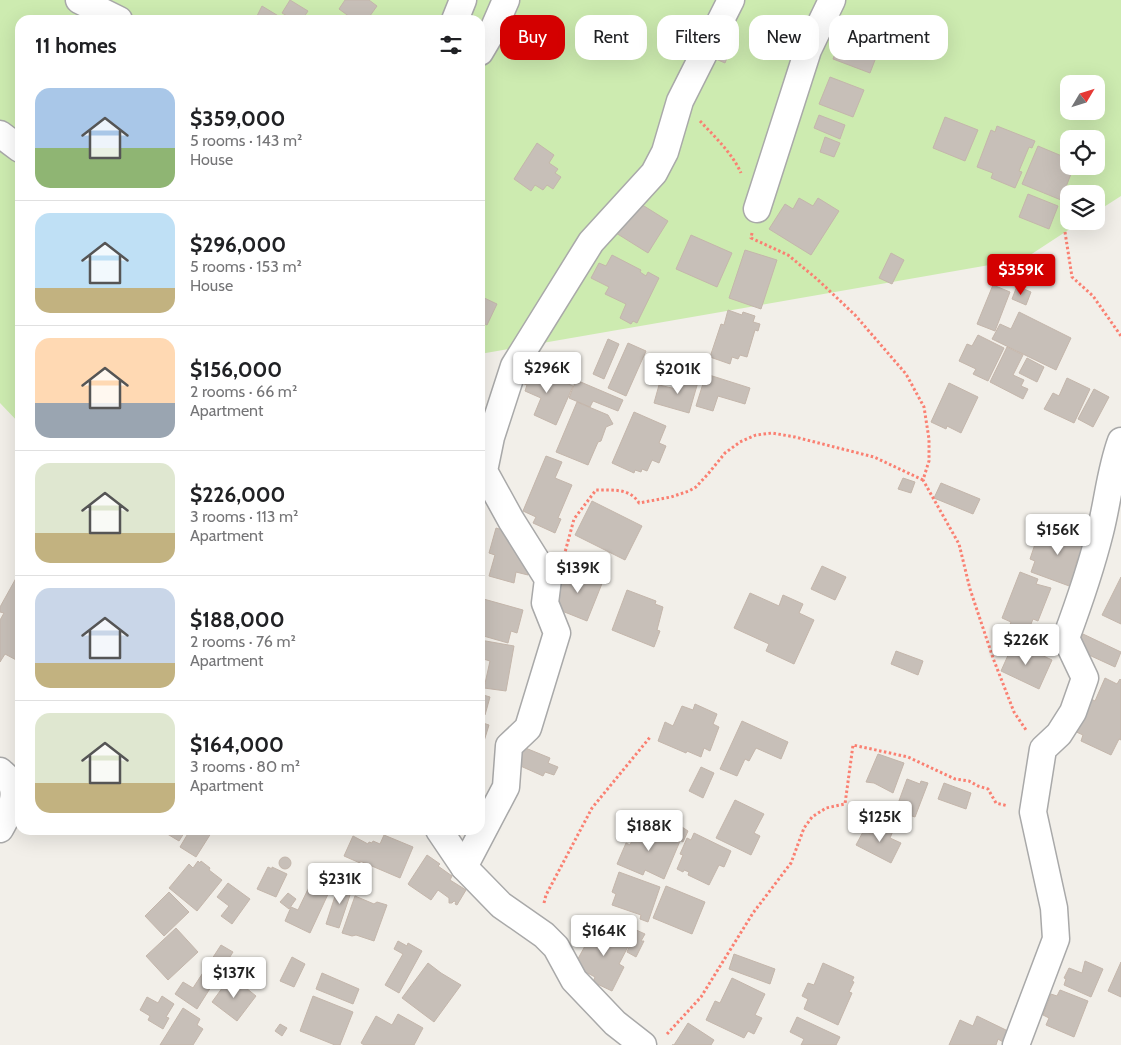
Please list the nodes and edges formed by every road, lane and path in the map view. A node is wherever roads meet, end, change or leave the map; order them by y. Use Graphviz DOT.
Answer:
graph roads {
  1 [pos="79,0"];
  2 [pos="463,0"];
  3 [pos="506,0"];
  4 [pos="731,0"];
  5 [pos="832,0"];
  6 [pos="109,15"];
  7 [pos="457,15"];
  8 [pos="485,44"];
  9 [pos="680,101"];
  10 [pos="0,134"];
  11 [pos="15,145"];
  12 [pos="757,208"];
  13 [pos="1065,232"];
  14 [pos="1121,336"];
  15 [pos="1121,441"];
  16 [pos="485,466"];
  17 [pos="485,473"];
  18 [pos="922,480"];
  19 [pos="562,561"];
  20 [pos="652,736"];
  21 [pos="1043,749"];
  22 [pos="0,771"];
  23 [pos="1032,812"];
  24 [pos="485,827"];
  25 [pos="0,829"];
  26 [pos="442,835"];
  27 [pos="481,835"];
  28 [pos="464,867"];
  29 [pos="538,931"];
  30 [pos="653,1042"];
  31 [pos="1016,1045"];
  1 -- 6 [label="street"];
  2 -- 7 [label="street"];
  3 -- 8 [label="street"];
  4 -- 9 [label="street"];
  5 -- 12 [label="street"];
  9 -- 12 [label="path"];
  9 -- 16 [label="street"];
  10 -- 11 [label="street"];
  12 -- 18 [label="path"];
  13 -- 14 [label="path"];
  15 -- 21 [label="street"];
  17 -- 24 [label="street"];
  18 -- 19 [label="path"];
  18 -- 21 [label="path"];
  20 -- 29 [label="path"];
  21 -- 23 [label="street"];
  22 -- 25 [label="street"];
  23 -- 30 [label="path"];
  23 -- 31 [label="street"];
  26 -- 28 [label="street"];
  27 -- 28 [label="street"];
  28 -- 29 [label="street"];
  29 -- 30 [label="street"];
}
